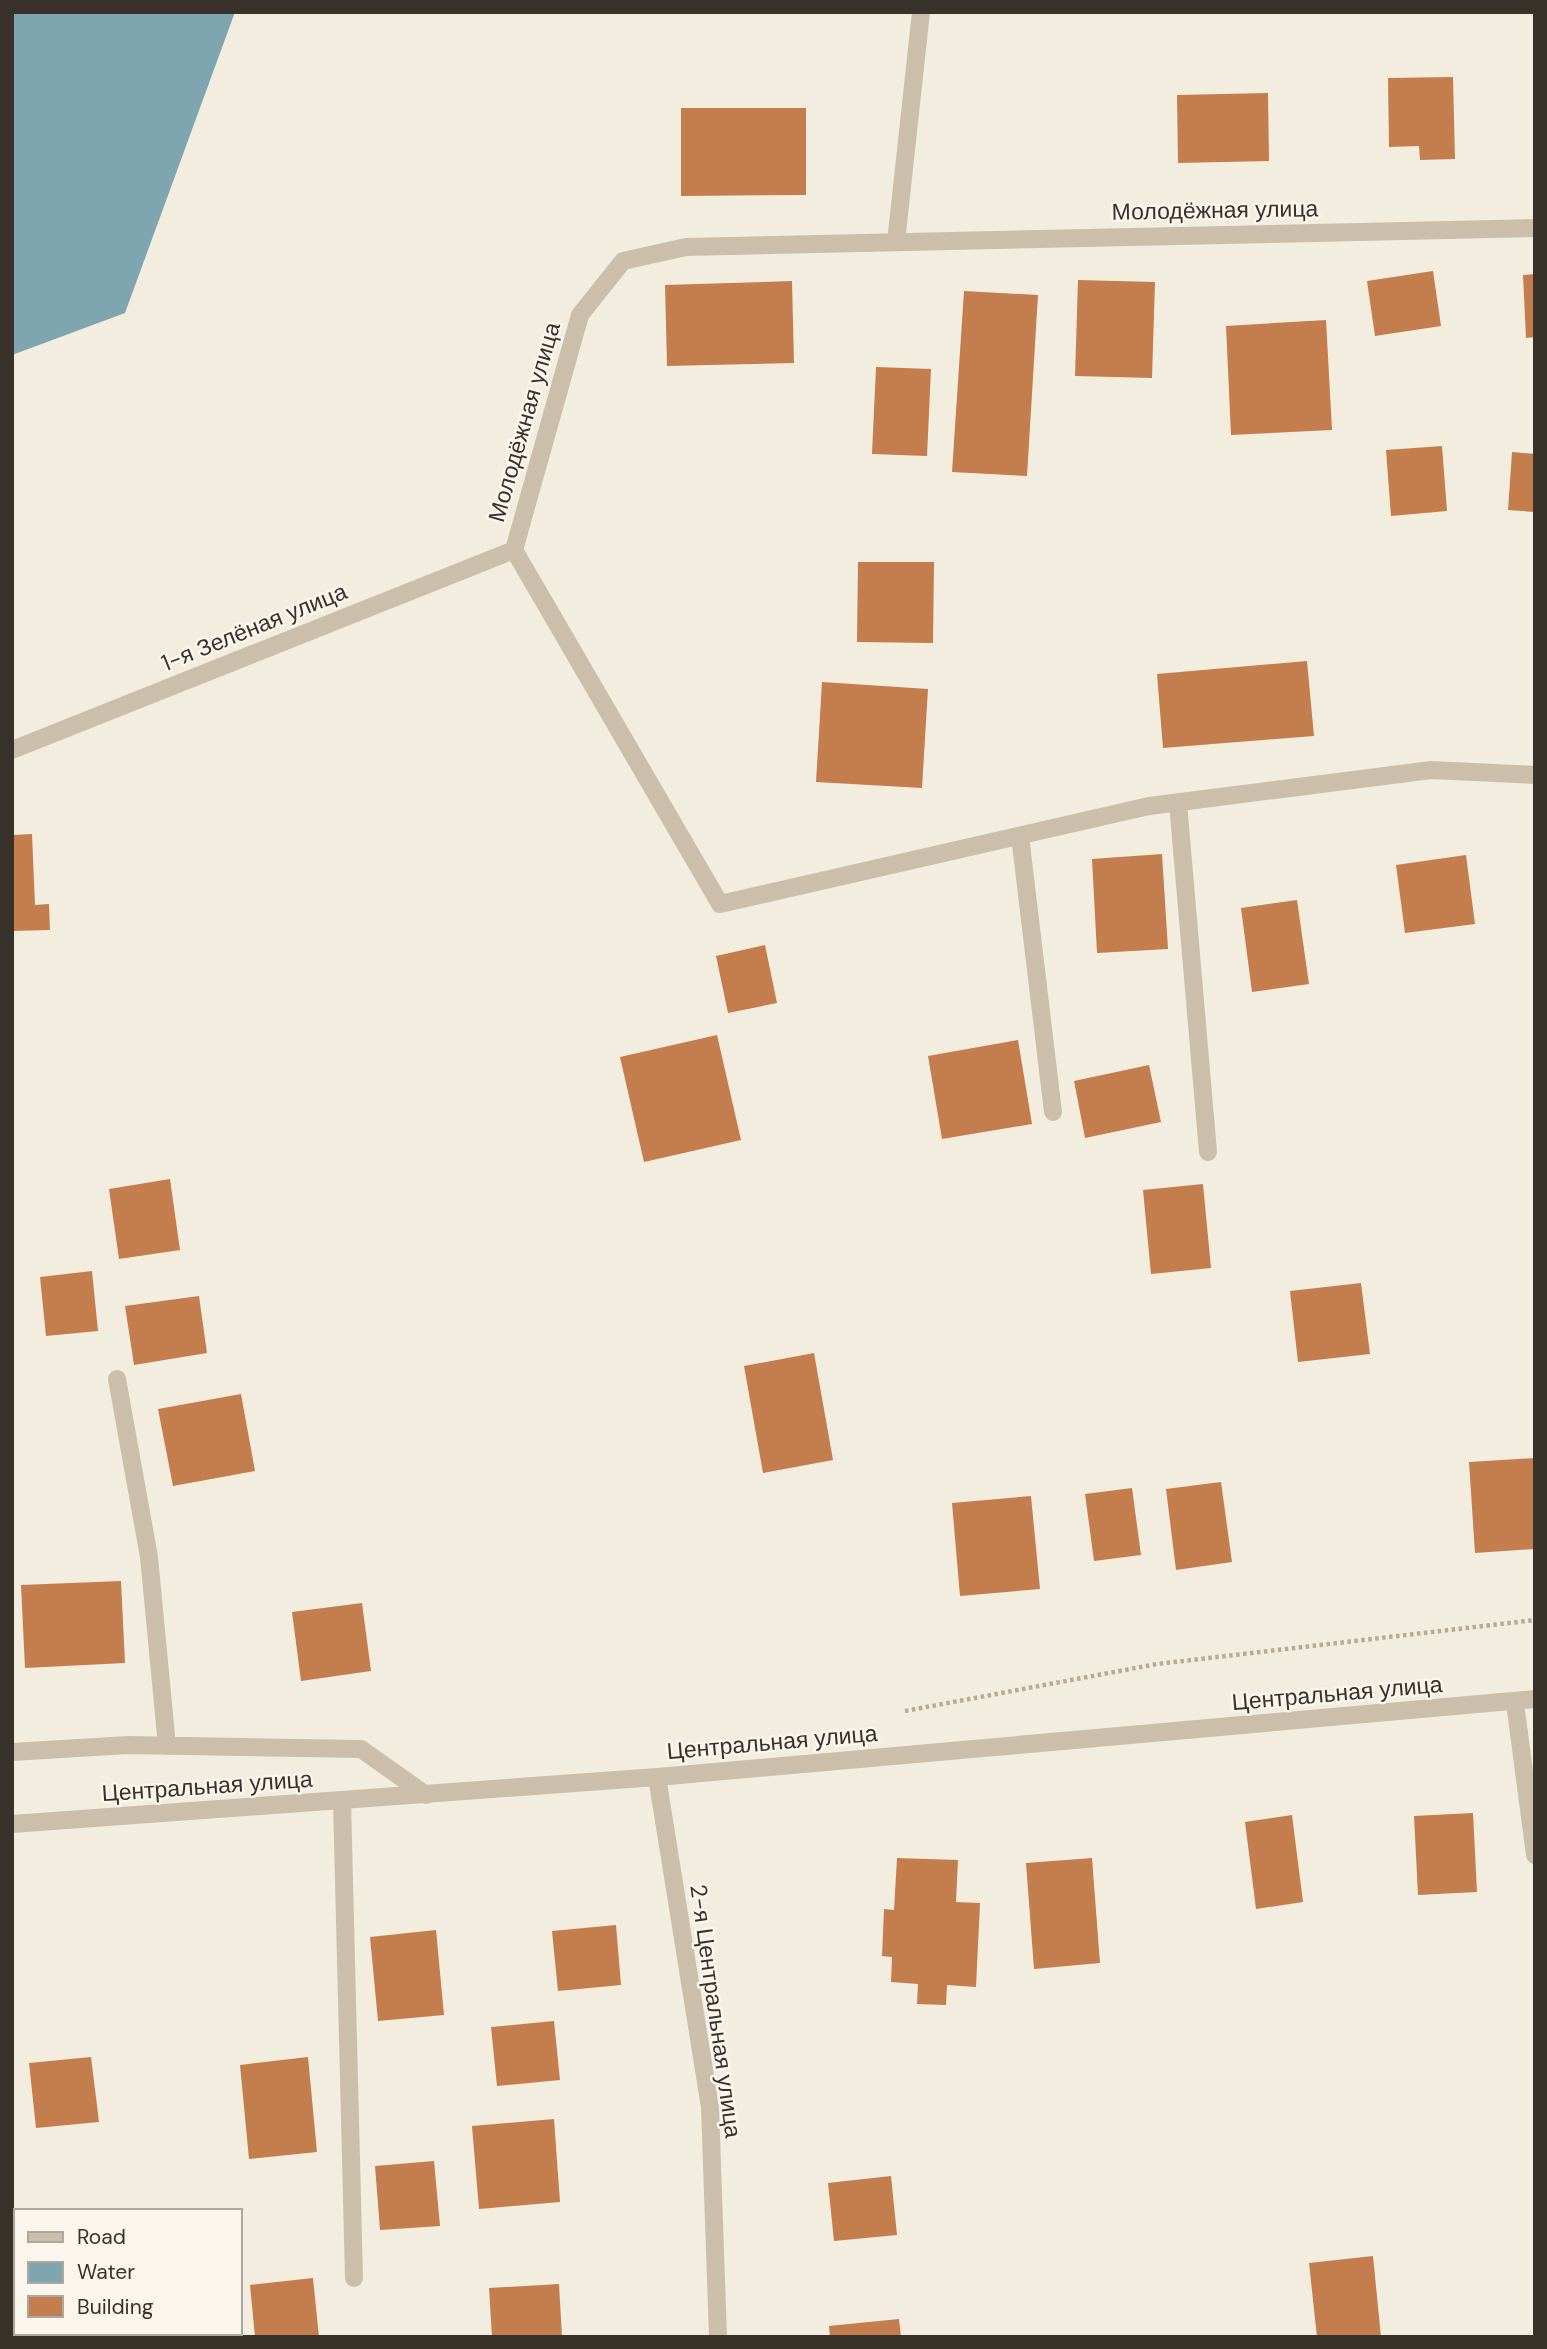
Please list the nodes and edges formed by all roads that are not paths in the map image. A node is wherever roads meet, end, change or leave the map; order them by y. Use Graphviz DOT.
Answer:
graph roads {
  1 [pos="921,12"];
  2 [pos="1535,228"];
  3 [pos="896,242"];
  4 [pos="513,550"];
  5 [pos="12,750"];
  6 [pos="1535,775"];
  7 [pos="1178,803"];
  8 [pos="1020,836"];
  9 [pos="1054,1112"];
  10 [pos="1208,1152"];
  11 [pos="117,1379"];
  12 [pos="1535,1699"];
  13 [pos="1516,1703"];
  14 [pos="167,1746"];
  15 [pos="12,1752"];
  16 [pos="657,1777"];
  17 [pos="426,1795"];
  18 [pos="342,1801"];
  19 [pos="12,1824"];
  20 [pos="1535,1855"];
  21 [pos="354,2278"];
  22 [pos="718,2337"];
  1 -- 3 [label="street"];
  2 -- 3 [label="street, Молодёжная улица"];
  3 -- 4 [label="street, Молодёжная улица"];
  4 -- 5 [label="street, 1-я Зелёная улица"];
  4 -- 8 [label="street"];
  6 -- 7 [label="street"];
  7 -- 8 [label="street"];
  7 -- 10 [label="street"];
  8 -- 9 [label="street"];
  11 -- 14 [label="street"];
  12 -- 13 [label="street, Центральная улица"];
  13 -- 16 [label="street, Центральная улица"];
  13 -- 20 [label="street"];
  14 -- 15 [label="street"];
  14 -- 17 [label="street"];
  16 -- 17 [label="street, Центральная улица"];
  16 -- 22 [label="street, 2-я Центральная улица"];
  17 -- 18 [label="street, Центральная улица"];
  18 -- 19 [label="street, Центральная улица"];
  18 -- 21 [label="street"];
}
